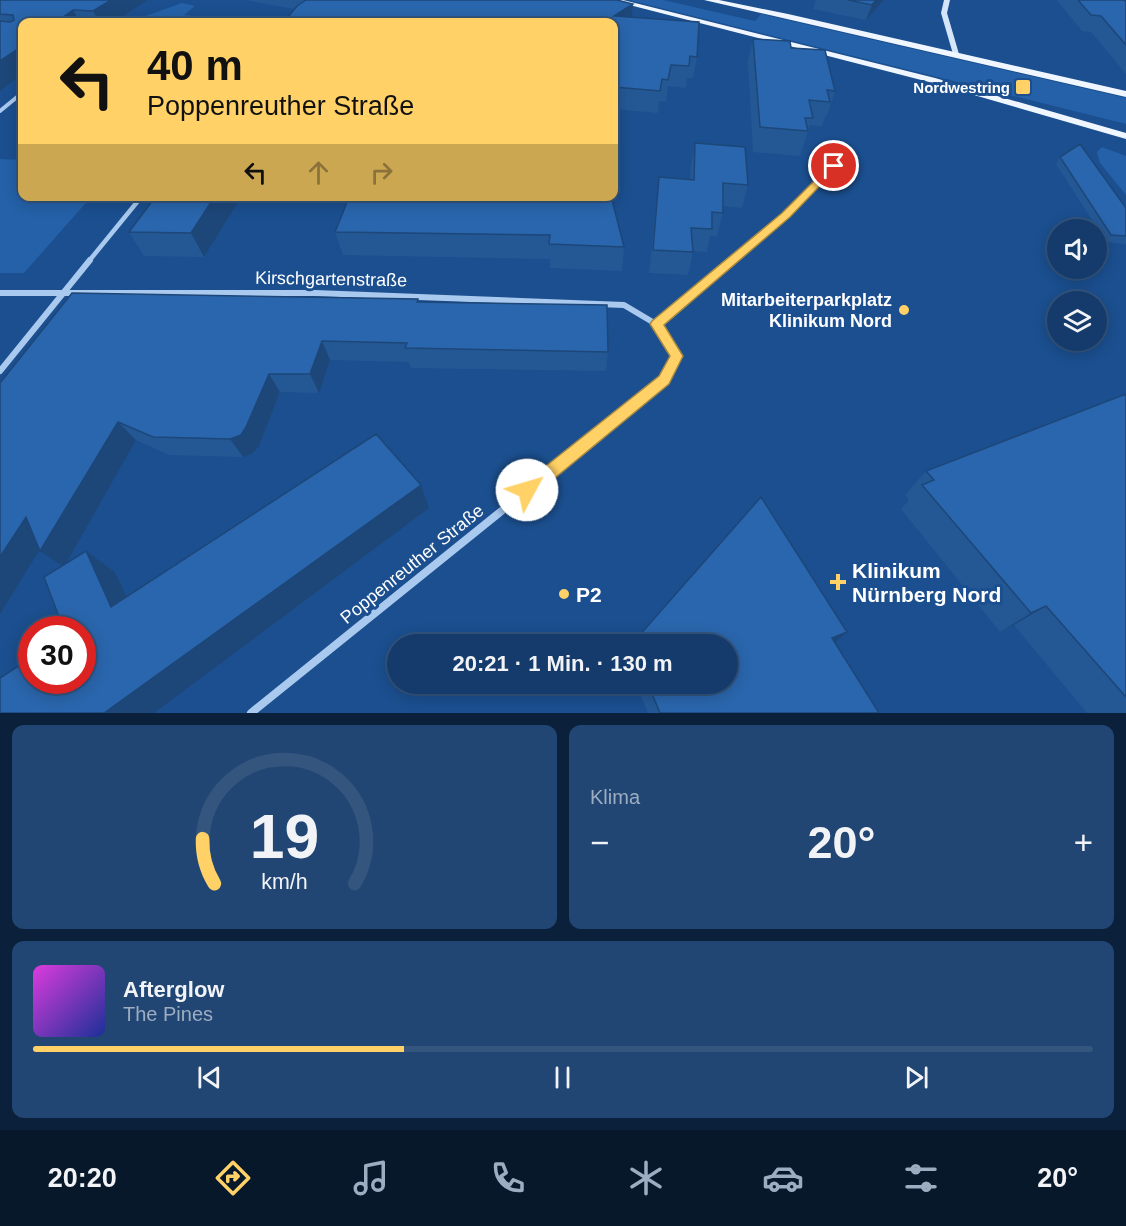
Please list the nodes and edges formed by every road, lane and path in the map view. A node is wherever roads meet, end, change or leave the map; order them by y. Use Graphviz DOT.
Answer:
graph roads {
  1 [pos="614,0"];
  2 [pos="708,0"];
  3 [pos="947,0"];
  4 [pos="956,54"];
  5 [pos="1126,94"];
  6 [pos="18,96"];
  7 [pos="0,111"];
  8 [pos="1126,136"];
  9 [pos="834,166"];
  10 [pos="138,201"];
  11 [pos="0,293"];
  12 [pos="64,293"];
  13 [pos="656,324"];
  14 [pos="0,371"];
  15 [pos="251,713"];
  1 -- 8 [label="main road"];
  2 -- 4 [label="main road"];
  3 -- 4 [label="street"];
  4 -- 5 [label="main road"];
  6 -- 7 [label="street"];
  9 -- 13 [label="street"];
  10 -- 12 [label="street"];
  11 -- 12 [label="street, Kirschgartenstraße"];
  12 -- 13 [label="street, Kirschgartenstraße"];
  12 -- 14 [label="street"];
  13 -- 15 [label="street, Poppenreuther Straße"];
}
